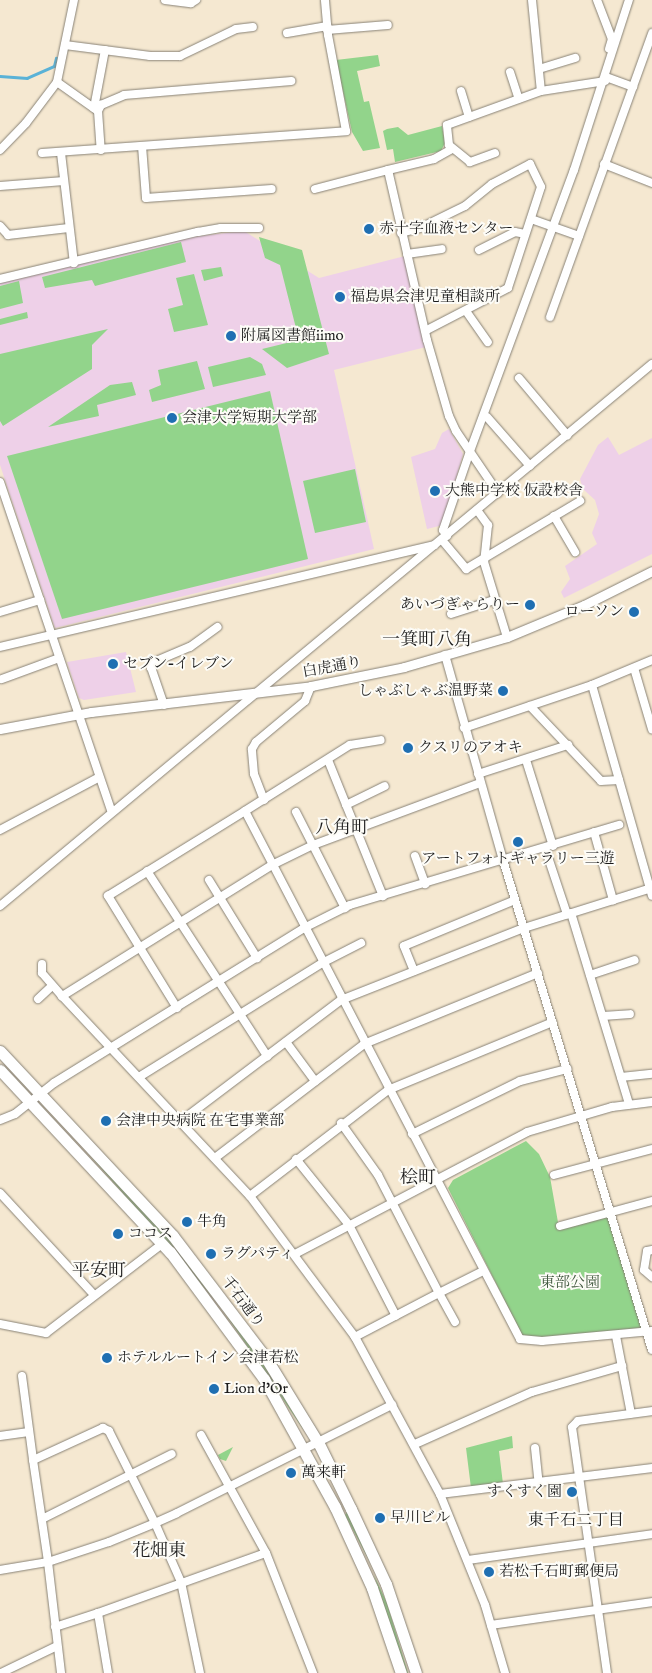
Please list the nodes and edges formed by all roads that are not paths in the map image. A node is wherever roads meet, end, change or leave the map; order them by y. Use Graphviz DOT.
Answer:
graph roads {
  1 [pos="74,0"];
  2 [pos="166,0"];
  3 [pos="196,0"];
  4 [pos="325,0"];
  5 [pos="532,0"];
  6 [pos="597,0"];
  7 [pos="629,0"];
  8 [pos="388,25"];
  9 [pos="253,28"];
  10 [pos="327,28"];
  11 [pos="287,33"];
  12 [pos="652,33"];
  13 [pos="65,45"];
  14 [pos="105,50"];
  15 [pos="643,57"];
  16 [pos="575,58"];
  17 [pos="652,60"];
  18 [pos="539,68"];
  19 [pos="510,72"];
  20 [pos="604,80"];
  21 [pos="291,81"];
  22 [pos="57,82"];
  23 [pos="633,87"];
  24 [pos="461,91"];
  25 [pos="541,91"];
  26 [pos="519,99"];
  27 [pos="96,110"];
  28 [pos="468,117"];
  29 [pos="142,146"];
  30 [pos="452,149"];
  31 [pos="0,150"];
  32 [pos="101,150"];
  33 [pos="61,153"];
  34 [pos="495,153"];
  35 [pos="42,154"];
  36 [pos="604,164"];
  37 [pos="388,170"];
  38 [pos="64,181"];
  39 [pos="652,183"];
  40 [pos="0,186"];
  41 [pos="315,189"];
  42 [pos="272,190"];
  43 [pos="531,219"];
  44 [pos="0,226"];
  45 [pos="553,227"];
  46 [pos="69,228"];
  47 [pos="259,228"];
  48 [pos="401,233"];
  49 [pos="525,234"];
  50 [pos="579,236"];
  51 [pos="442,249"];
  52 [pos="479,250"];
  53 [pos="406,254"];
  54 [pos="74,263"];
  55 [pos="0,279"];
  56 [pos="466,311"];
  57 [pos="550,317"];
  58 [pos="425,331"];
  59 [pos="488,342"];
  60 [pos="652,364"];
  61 [pos="519,378"];
  62 [pos="487,417"];
  63 [pos="567,435"];
  64 [pos="470,452"];
  65 [pos="530,466"];
  66 [pos="0,482"];
  67 [pos="1,491"];
  68 [pos="498,493"];
  69 [pos="580,501"];
  70 [pos="477,510"];
  71 [pos="554,516"];
  72 [pos="441,540"];
  73 [pos="575,552"];
  74 [pos="484,557"];
  75 [pos="652,571"];
  76 [pos="40,600"];
  77 [pos="494,600"];
  78 [pos="0,612"];
  79 [pos="451,614"];
  80 [pos="218,628"];
  81 [pos="51,635"];
  82 [pos="507,637"];
  83 [pos="0,647"];
  84 [pos="445,655"];
  85 [pos="59,658"];
  86 [pos="652,660"];
  87 [pos="634,668"];
  88 [pos="2,679"];
  89 [pos="592,685"];
  90 [pos="311,686"];
  91 [pos="257,693"];
  92 [pos="164,705"];
  93 [pos="530,706"];
  94 [pos="650,712"];
  95 [pos="79,714"];
  96 [pos="0,728"];
  97 [pos="464,728"];
  98 [pos="652,729"];
  99 [pos="382,740"];
  100 [pos="568,745"];
  101 [pos="328,760"];
  102 [pos="526,760"];
  103 [pos="478,774"];
  104 [pos="98,778"];
  105 [pos="619,780"];
  106 [pos="480,783"];
  107 [pos="385,786"];
  108 [pos="264,800"];
  109 [pos="346,805"];
  110 [pos="245,811"];
  111 [pos="112,812"];
  112 [pos="296,812"];
  113 [pos="620,825"];
  114 [pos="0,830"];
  115 [pos="356,830"];
  116 [pos="594,832"];
  117 [pos="313,845"];
  118 [pos="549,847"];
  119 [pos="414,856"];
  120 [pos="503,860"];
  121 [pos="272,865"];
  122 [pos="147,870"];
  123 [pos="209,880"];
  124 [pos="425,884"];
  125 [pos="651,891"];
  126 [pos="383,896"];
  127 [pos="220,898"];
  128 [pos="515,900"];
  129 [pos="613,900"];
  130 [pos="0,906"];
  131 [pos="345,908"];
  132 [pos="569,913"];
  133 [pos="179,923"];
  134 [pos="304,928"];
  135 [pos="524,928"];
  136 [pos="361,943"];
  137 [pos="140,947"];
  138 [pos="257,958"];
  139 [pos="635,960"];
  140 [pos="322,963"];
  141 [pos="42,964"];
  142 [pos="414,971"];
  143 [pos="538,973"];
  144 [pos="590,975"];
  145 [pos="218,983"];
  146 [pos="52,986"];
  147 [pos="62,996"];
  148 [pos="38,999"];
  149 [pos="342,1000"];
  150 [pos="177,1008"];
  151 [pos="630,1014"];
  152 [pos="239,1015"];
  153 [pos="603,1016"];
  154 [pos="553,1022"];
  155 [pos="286,1042"];
  156 [pos="364,1044"];
  157 [pos="112,1048"];
  158 [pos="0,1051"];
  159 [pos="267,1056"];
  160 [pos="567,1069"];
  161 [pos="0,1070"];
  162 [pos="652,1074"];
  163 [pos="140,1077"];
  164 [pos="621,1077"];
  165 [pos="315,1081"];
  166 [pos="388,1090"];
  167 [pos="41,1094"];
  168 [pos="652,1102"];
  169 [pos="31,1103"];
  170 [pos="629,1104"];
  171 [pos="582,1116"];
  172 [pos="0,1120"];
  173 [pos="181,1122"];
  174 [pos="341,1123"];
  175 [pos="412,1134"];
  176 [pos="652,1149"];
  177 [pos="215,1158"];
  178 [pos="296,1159"];
  179 [pos="596,1164"];
  180 [pos="554,1175"];
  181 [pos="436,1180"];
  182 [pos="0,1193"];
  183 [pos="250,1196"];
  184 [pos="652,1201"];
  185 [pos="392,1202"];
  186 [pos="611,1213"];
  187 [pos="349,1225"];
  188 [pos="560,1226"];
  189 [pos="162,1244"];
  190 [pos="652,1250"];
  191 [pos="295,1254"];
  192 [pos="644,1270"];
  193 [pos="483,1271"];
  194 [pos="629,1274"];
  195 [pos="652,1278"];
  196 [pos="439,1293"];
  197 [pos="94,1295"];
  198 [pos="396,1316"];
  199 [pos="455,1322"];
  200 [pos="0,1324"];
  201 [pos="649,1331"];
  202 [pos="616,1336"];
  203 [pos="355,1337"];
  204 [pos="652,1350"];
  205 [pos="622,1366"];
  206 [pos="22,1376"];
  207 [pos="392,1405"];
  208 [pos="652,1411"];
  209 [pos="631,1414"];
  210 [pos="29,1432"];
  211 [pos="201,1435"];
  212 [pos="0,1436"];
  213 [pos="319,1444"];
  214 [pos="414,1444"];
  215 [pos="535,1448"];
  216 [pos="307,1450"];
  217 [pos="172,1454"];
  218 [pos="33,1460"];
  219 [pos="652,1468"];
  220 [pos="131,1475"];
  221 [pos="580,1478"];
  222 [pos="538,1484"];
  223 [pos="232,1488"];
  224 [pos="440,1494"];
  225 [pos="42,1519"];
  226 [pos="155,1523"];
  227 [pos="652,1534"];
  228 [pos="588,1543"];
  229 [pos="266,1553"];
  230 [pos="468,1560"];
  231 [pos="48,1562"];
  232 [pos="0,1570"];
  233 [pos="181,1582"];
  234 [pos="652,1602"];
  235 [pos="598,1609"];
  236 [pos="98,1613"];
  237 [pos="491,1625"];
  238 [pos="55,1627"];
  239 [pos="57,1646"];
  240 [pos="0,1673"];
  241 [pos="61,1673"];
  242 [pos="108,1673"];
  243 [pos="200,1673"];
  244 [pos="313,1673"];
  245 [pos="401,1673"];
  246 [pos="416,1673"];
  247 [pos="505,1673"];
  248 [pos="607,1673"];
  1 -- 13 [label="street"];
  2 -- 3 [label="street"];
  4 -- 10 [label="street"];
  5 -- 18 [label="street"];
  6 -- 20 [label="street"];
  7 -- 20 [label="street"];
  8 -- 10 [label="street"];
  9 -- 14 [label="street"];
  10 -- 11 [label="street"];
  10 -- 29 [label="street"];
  12 -- 15 [label="street"];
  13 -- 14 [label="street"];
  13 -- 22 [label="street"];
  14 -- 27 [label="street"];
  15 -- 17 [label="street"];
  15 -- 23 [label="street"];
  16 -- 18 [label="street"];
  18 -- 25 [label="street"];
  19 -- 26 [label="street"];
  20 -- 23 [label="street"];
  20 -- 25 [label="street"];
  20 -- 45 [label="street"];
  21 -- 27 [label="street"];
  22 -- 27 [label="street"];
  22 -- 31 [label="street"];
  23 -- 36 [label="street"];
  24 -- 28 [label="street"];
  25 -- 26 [label="street"];
  26 -- 28 [label="street"];
  27 -- 32 [label="street"];
  28 -- 30 [label="street"];
  29 -- 32 [label="street"];
  29 -- 42 [label="street"];
  30 -- 34 [label="street"];
  30 -- 37 [label="street"];
  32 -- 33 [label="street"];
  33 -- 35 [label="street"];
  33 -- 38 [label="street"];
  36 -- 39 [label="street"];
  36 -- 50 [label="street"];
  37 -- 41 [label="street"];
  37 -- 48 [label="street"];
  38 -- 40 [label="street"];
  38 -- 46 [label="street"];
  43 -- 45 [label="street"];
  43 -- 48 [label="street"];
  43 -- 49 [label="street"];
  44 -- 46 [label="street"];
  45 -- 50 [label="street"];
  45 -- 64 [label="street"];
  46 -- 54 [label="street"];
  47 -- 54 [label="street"];
  48 -- 53 [label="street"];
  49 -- 52 [label="street"];
  49 -- 56 [label="street"];
  50 -- 57 [label="street"];
  51 -- 53 [label="street"];
  53 -- 58 [label="street"];
  54 -- 55 [label="street"];
  56 -- 58 [label="street"];
  56 -- 59 [label="street"];
  58 -- 64 [label="street"];
  60 -- 63 [label="street"];
  61 -- 63 [label="street"];
  62 -- 65 [label="street"];
  63 -- 65 [label="street"];
  64 -- 68 [label="street"];
  64 -- 72 [label="street"];
  65 -- 68 [label="street"];
  66 -- 67 [label="street"];
  67 -- 76 [label="street"];
  68 -- 70 [label="street"];
  69 -- 71 [label="street"];
  70 -- 72 [label="street"];
  70 -- 74 [label="street"];
  71 -- 73 [label="street"];
  71 -- 74 [label="street"];
  72 -- 74 [label="street"];
  72 -- 81 [label="street"];
  72 -- 91 [label="street"];
  74 -- 77 [label="street"];
  75 -- 82 [label="street, 白虎通り"];
  76 -- 78 [label="street"];
  76 -- 81 [label="street"];
  77 -- 79 [label="street"];
  77 -- 82 [label="street"];
  80 -- 92 [label="street"];
  81 -- 83 [label="street"];
  81 -- 85 [label="street"];
  82 -- 84 [label="street, 白虎通り"];
  84 -- 90 [label="street, 白虎通り"];
  84 -- 97 [label="street"];
  85 -- 88 [label="street"];
  85 -- 95 [label="street"];
  86 -- 87 [label="street"];
  87 -- 89 [label="street"];
  87 -- 94 [label="street"];
  89 -- 93 [label="street"];
  89 -- 105 [label="street"];
  90 -- 91 [label="street, 白虎通り"];
  90 -- 108 [label="street"];
  91 -- 92 [label="street, 白虎通り"];
  91 -- 111 [label="street"];
  92 -- 95 [label="street, 白虎通り"];
  93 -- 97 [label="street"];
  93 -- 100 [label="street"];
  94 -- 98 [label="street"];
  95 -- 96 [label="street, 白虎通り"];
  95 -- 104 [label="street"];
  97 -- 103 [label="street"];
  99 -- 101 [label="street"];
  100 -- 102 [label="street"];
  100 -- 105 [label="street"];
  101 -- 108 [label="street"];
  101 -- 109 [label="street"];
  102 -- 103 [label="street"];
  102 -- 118 [label="street"];
  103 -- 106 [label="street"];
  104 -- 111 [label="street"];
  104 -- 114 [label="street"];
  105 -- 125 [label="street"];
  106 -- 115 [label="street"];
  106 -- 120 [label="street"];
  107 -- 109 [label="street"];
  108 -- 110 [label="street"];
  109 -- 115 [label="street"];
  110 -- 121 [label="street"];
  110 -- 122 [label="street"];
  111 -- 130 [label="street"];
  112 -- 117 [label="street"];
  113 -- 116 [label="street"];
  115 -- 117 [label="street"];
  115 -- 126 [label="street"];
  116 -- 118 [label="street"];
  116 -- 129 [label="street"];
  117 -- 121 [label="street"];
  117 -- 131 [label="street"];
  118 -- 120 [label="street"];
  118 -- 132 [label="street"];
  119 -- 124 [label="street"];
  120 -- 124 [label="street"];
  120 -- 128 [label="street"];
  121 -- 127 [label="street"];
  121 -- 134 [label="street"];
  122 -- 133 [label="street"];
  122 -- 137 [label="street"];
  123 -- 127 [label="street"];
  124 -- 126 [label="street"];
  125 -- 129 [label="street"];
  126 -- 131 [label="street"];
  127 -- 133 [label="street"];
  127 -- 138 [label="street"];
  128 -- 135 [label="street"];
  128 -- 142 [label="street"];
  129 -- 132 [label="street"];
  131 -- 134 [label="street"];
  132 -- 135 [label="street"];
  132 -- 144 [label="street"];
  133 -- 137 [label="street"];
  133 -- 145 [label="street"];
  134 -- 138 [label="street"];
  134 -- 140 [label="street"];
  135 -- 142 [label="street"];
  135 -- 143 [label="street"];
  136 -- 140 [label="street"];
  137 -- 147 [label="street"];
  137 -- 150 [label="street"];
  138 -- 145 [label="street"];
  139 -- 144 [label="street"];
  140 -- 149 [label="street"];
  140 -- 152 [label="street"];
  141 -- 146 [label="street"];
  142 -- 149 [label="street"];
  143 -- 154 [label="street"];
  143 -- 156 [label="street"];
  144 -- 153 [label="street"];
  145 -- 150 [label="street"];
  145 -- 152 [label="street"];
  146 -- 147 [label="street"];
  146 -- 148 [label="street"];
  147 -- 157 [label="street"];
  149 -- 155 [label="street"];
  149 -- 156 [label="street"];
  150 -- 157 [label="street"];
  151 -- 153 [label="street"];
  152 -- 159 [label="street"];
  152 -- 163 [label="street"];
  153 -- 164 [label="street"];
  154 -- 160 [label="street"];
  154 -- 166 [label="street"];
  155 -- 159 [label="street"];
  155 -- 165 [label="street"];
  156 -- 165 [label="street"];
  156 -- 166 [label="street"];
  157 -- 163 [label="street"];
  157 -- 167 [label="street"];
  158 -- 167 [label="main road, 千石通り"];
  159 -- 173 [label="street"];
  160 -- 171 [label="street"];
  160 -- 175 [label="street"];
  161 -- 169 [label="main road, 千石通り"];
  162 -- 164 [label="street"];
  163 -- 173 [label="street"];
  164 -- 170 [label="street"];
  165 -- 177 [label="street"];
  166 -- 174 [label="street"];
  166 -- 175 [label="street"];
  167 -- 169 [label="street"];
  167 -- 213 [label="main road, 千石通り"];
  168 -- 170 [label="street"];
  169 -- 172 [label="street"];
  169 -- 189 [label="main road, 千石通り"];
  170 -- 171 [label="street"];
  171 -- 179 [label="street"];
  171 -- 181 [label="street"];
  173 -- 177 [label="street"];
  174 -- 178 [label="street"];
  174 -- 185 [label="street"];
  175 -- 181 [label="street"];
  176 -- 179 [label="street"];
  177 -- 183 [label="street"];
  178 -- 183 [label="street"];
  178 -- 187 [label="street"];
  179 -- 180 [label="street"];
  179 -- 186 [label="street"];
  181 -- 185 [label="street"];
  181 -- 193 [label="street"];
  182 -- 197 [label="street"];
  183 -- 191 [label="street"];
  184 -- 186 [label="street"];
  185 -- 187 [label="street"];
  185 -- 196 [label="street"];
  186 -- 188 [label="street"];
  186 -- 194 [label="street"];
  187 -- 191 [label="street"];
  187 -- 198 [label="street"];
  189 -- 197 [label="street"];
  189 -- 216 [label="main road, 千石通り"];
  190 -- 192 [label="street"];
  191 -- 203 [label="street"];
  192 -- 194 [label="street"];
  192 -- 195 [label="street"];
  193 -- 196 [label="street"];
  193 -- 202 [label="street"];
  194 -- 201 [label="street"];
  196 -- 198 [label="street"];
  196 -- 199 [label="street"];
  197 -- 200 [label="street"];
  198 -- 203 [label="street"];
  201 -- 202 [label="street"];
  201 -- 204 [label="street"];
  202 -- 205 [label="street"];
  203 -- 207 [label="street"];
  205 -- 209 [label="street"];
  205 -- 214 [label="street"];
  206 -- 210 [label="street"];
  207 -- 213 [label="street"];
  207 -- 214 [label="street"];
  208 -- 209 [label="street"];
  209 -- 221 [label="street"];
  210 -- 212 [label="street"];
  210 -- 218 [label="street"];
  211 -- 223 [label="street"];
  213 -- 216 [label="street"];
  213 -- 246 [label="main road, 千石通り"];
  214 -- 224 [label="street"];
  215 -- 222 [label="street"];
  216 -- 223 [label="street"];
  216 -- 245 [label="main road, 千石通り"];
  217 -- 220 [label="street"];
  218 -- 220 [label="street"];
  218 -- 225 [label="street"];
  219 -- 221 [label="street"];
  220 -- 225 [label="street"];
  220 -- 226 [label="street"];
  221 -- 222 [label="street"];
  221 -- 228 [label="street"];
  222 -- 224 [label="street"];
  223 -- 226 [label="street"];
  223 -- 229 [label="street"];
  224 -- 230 [label="street"];
  225 -- 231 [label="street"];
  226 -- 231 [label="street"];
  226 -- 233 [label="street"];
  227 -- 228 [label="street"];
  228 -- 230 [label="street"];
  228 -- 235 [label="street"];
  229 -- 233 [label="street"];
  229 -- 244 [label="street"];
  230 -- 237 [label="street"];
  231 -- 232 [label="street"];
  231 -- 238 [label="street"];
  233 -- 236 [label="street"];
  233 -- 243 [label="street"];
  234 -- 235 [label="street"];
  235 -- 237 [label="street"];
  235 -- 248 [label="street"];
  236 -- 238 [label="street"];
  236 -- 242 [label="street"];
  237 -- 247 [label="street"];
  238 -- 239 [label="street"];
  239 -- 240 [label="street"];
  239 -- 241 [label="street"];
}
